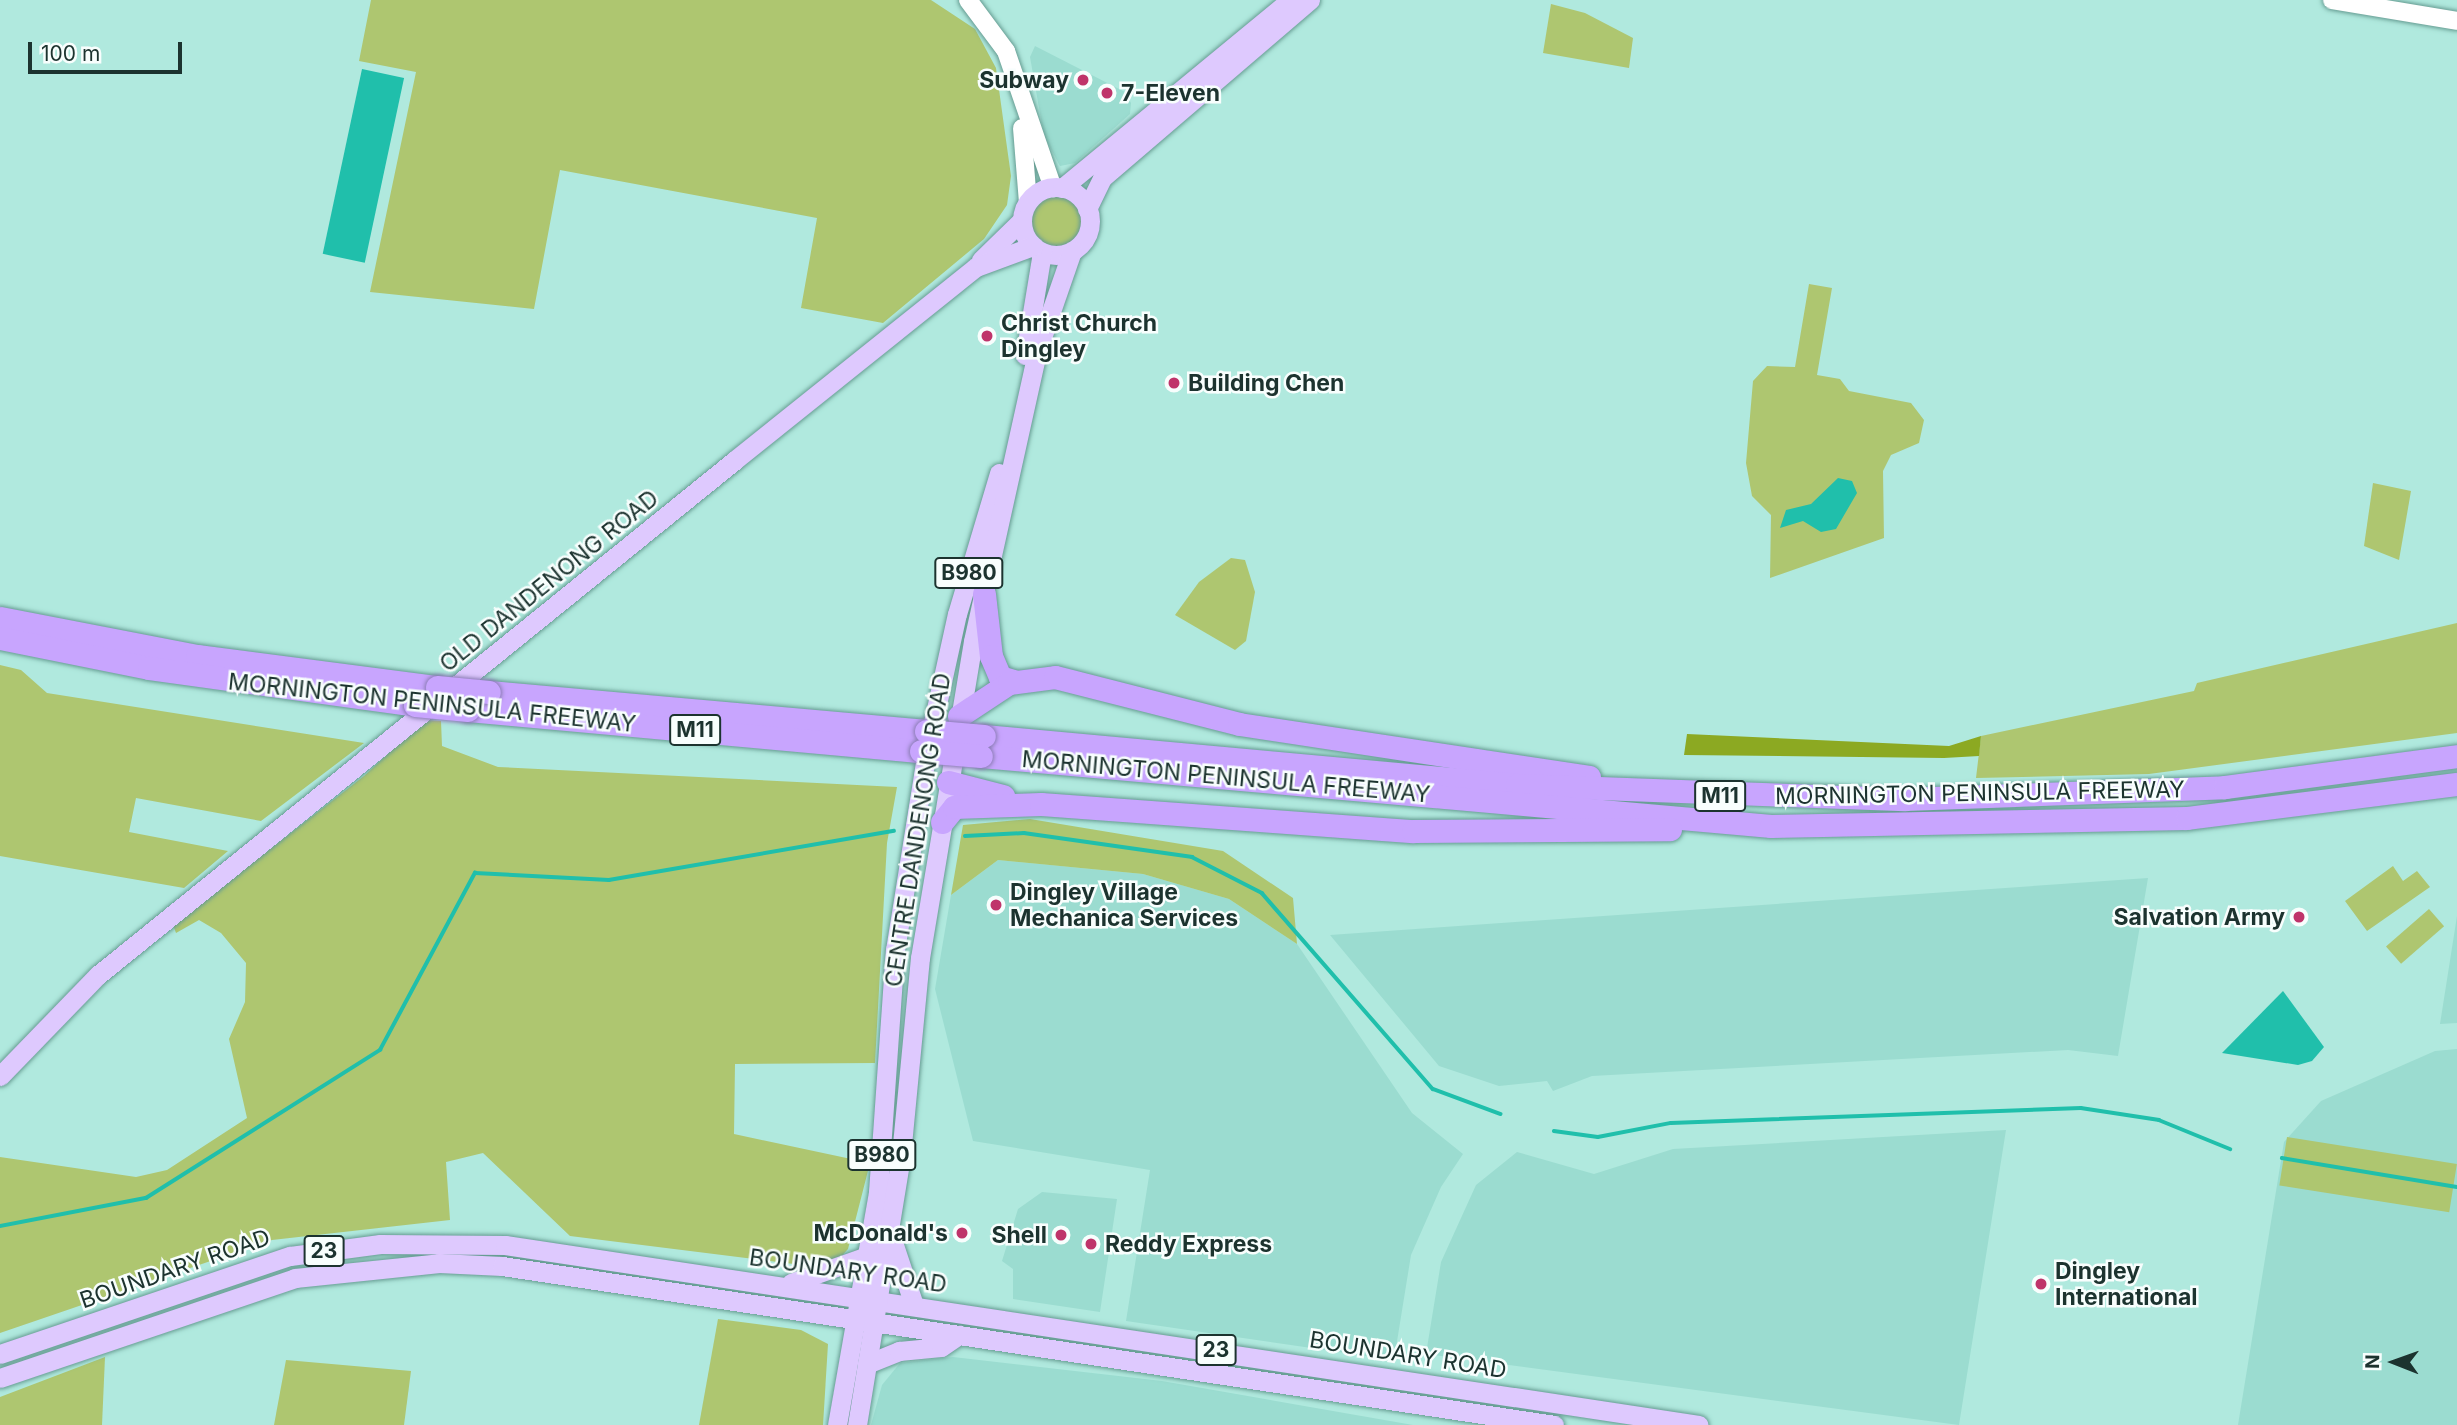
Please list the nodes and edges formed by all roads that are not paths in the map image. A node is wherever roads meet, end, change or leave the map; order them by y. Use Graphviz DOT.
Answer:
graph roads {
  1 [pos="968,0"];
  2 [pos="1290,0"];
  3 [pos="1310,0"];
  4 [pos="2332,0"];
  5 [pos="2457,21"];
  6 [pos="1019,94"];
  7 [pos="1058,188"];
  8 [pos="1087,209"];
  9 [pos="1025,211"];
  10 [pos="1038,249"];
  11 [pos="1072,251"];
  12 [pos="976,267"];
  13 [pos="984,594"];
  14 [pos="0,618"];
  15 [pos="0,638"];
  16 [pos="1013,681"];
  17 [pos="959,716"];
  18 [pos="925,745"];
  19 [pos="982,746"];
  20 [pos="2457,756"];
  21 [pos="948,782"];
  22 [pos="2457,784"];
  23 [pos="1702,795"];
  24 [pos="1041,804"];
  25 [pos="942,822"];
  26 [pos="1771,826"];
  27 [pos="0,1076"];
  28 [pos="889,1228"];
  29 [pos="872,1259"];
  30 [pos="784,1286"];
  31 [pos="868,1298"];
  32 [pos="914,1305"];
  33 [pos="864,1322"];
  34 [pos="1074,1329"];
  35 [pos="958,1335"];
  36 [pos="0,1354"];
  37 [pos="1102,1357"];
  38 [pos="867,1364"];
  39 [pos="0,1378"];
  40 [pos="837,1425"];
  41 [pos="857,1425"];
  42 [pos="1554,1425"];
  43 [pos="1699,1425"];
  1 -- 6 [label="main road"];
  2 -- 7 [label="main road"];
  3 -- 8 [label="main road"];
  4 -- 5 [label="main road"];
  6 -- 7 [label="main road"];
  6 -- 9 [label="main road"];
  7 -- 8 [label="main road"];
  7 -- 9 [label="main road"];
  8 -- 11 [label="main road, B980"];
  9 -- 10 [label="main road"];
  9 -- 12 [label="main road, OLD DANDENONG ROAD"];
  10 -- 11 [label="main road"];
  10 -- 12 [label="main road, OLD DANDENONG ROAD"];
  10 -- 18 [label="main road, CENTRE DANDENONG ROAD / B980"];
  11 -- 13 [label="main road, CENTRE DANDENONG ROAD / B980"];
  12 -- 27 [label="main road, OLD DANDENONG ROAD"];
  13 -- 16 [label="highway"];
  13 -- 17 [label="main road, CENTRE DANDENONG ROAD / B980"];
  14 -- 18 [label="highway, MORNINGTON PENINSULA FREEWAY / M11, bridge"];
  15 -- 18 [label="highway, MORNINGTON PENINSULA FREEWAY / M11, bridge"];
  16 -- 17 [label="highway"];
  16 -- 23 [label="highway"];
  17 -- 18 [label="main road"];
  17 -- 21 [label="main road, CENTRE DANDENONG ROAD / B980"];
  18 -- 19 [label="highway, MORNINGTON PENINSULA FREEWAY / M11, bridge"];
  18 -- 21 [label="main road"];
  18 -- 29 [label="main road, CENTRE DANDENONG ROAD / B980"];
  19 -- 23 [label="highway, MORNINGTON PENINSULA FREEWAY / M11"];
  19 -- 26 [label="highway, MORNINGTON PENINSULA FREEWAY / M11"];
  20 -- 23 [label="highway, MORNINGTON PENINSULA FREEWAY / M11"];
  21 -- 24 [label="highway"];
  21 -- 25 [label="main road, CENTRE DANDENONG ROAD / B980"];
  22 -- 26 [label="highway, MORNINGTON PENINSULA FREEWAY / M11"];
  24 -- 25 [label="highway"];
  24 -- 26 [label="highway"];
  25 -- 28 [label="main road, CENTRE DANDENONG ROAD / B980"];
  28 -- 29 [label="main road, CENTRE DANDENONG ROAD / B980"];
  28 -- 32 [label="main road"];
  29 -- 30 [label="main road"];
  29 -- 31 [label="main road, CENTRE DANDENONG ROAD / B980"];
  30 -- 31 [label="main road, BOUNDARY ROAD / 23"];
  30 -- 36 [label="main road, BOUNDARY ROAD / 23"];
  31 -- 32 [label="main road, BOUNDARY ROAD / 23"];
  31 -- 33 [label="main road, CENTRE DANDENONG ROAD / B980"];
  32 -- 34 [label="main road, BOUNDARY ROAD / 23"];
  33 -- 35 [label="main road, BOUNDARY ROAD / 23"];
  33 -- 38 [label="main road, CENTRE DANDENONG ROAD"];
  33 -- 39 [label="main road, BOUNDARY ROAD / 23"];
  33 -- 40 [label="main road, CENTRE DANDENONG ROAD"];
  34 -- 37 [label="main road"];
  34 -- 43 [label="main road, BOUNDARY ROAD / 23"];
  35 -- 37 [label="main road, BOUNDARY ROAD / 23"];
  35 -- 38 [label="main road"];
  37 -- 42 [label="main road, BOUNDARY ROAD / 23"];
  38 -- 41 [label="main road, CENTRE DANDENONG ROAD"];
}
